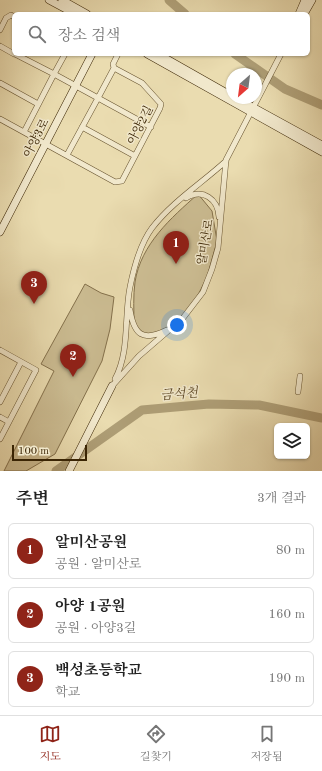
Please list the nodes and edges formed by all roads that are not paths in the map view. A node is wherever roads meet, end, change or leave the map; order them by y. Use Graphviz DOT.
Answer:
graph roads {
  1 [pos="49,0"];
  2 [pos="62,0"];
  3 [pos="306,0"];
  4 [pos="312,0"];
  5 [pos="71,12"];
  6 [pos="83,12"];
  7 [pos="299,12"];
  8 [pos="305,12"];
  9 [pos="12,16"];
  10 [pos="0,30"];
  11 [pos="0,46"];
  12 [pos="12,53"];
  13 [pos="18,56"];
  14 [pos="64,56"];
  15 [pos="91,56"];
  16 [pos="117,56"];
  17 [pos="151,56"];
  18 [pos="162,56"];
  19 [pos="280,56"];
  20 [pos="114,68"];
  21 [pos="54,74"];
  22 [pos="0,83"];
  23 [pos="76,86"];
  24 [pos="226,93"];
  25 [pos="98,98"];
  26 [pos="38,104"];
  27 [pos="244,104"];
  28 [pos="252,110"];
  29 [pos="0,120"];
  30 [pos="82,127"];
  31 [pos="151,127"];
  32 [pos="24,132"];
  33 [pos="46,144"];
  34 [pos="322,145"];
  35 [pos="322,152"];
  36 [pos="67,156"];
  37 [pos="135,156"];
  38 [pos="226,160"];
  39 [pos="168,211"];
  40 [pos="1,229"];
  41 [pos="219,236"];
  42 [pos="128,303"];
  43 [pos="174,327"];
  44 [pos="0,350"];
  45 [pos="21,362"];
  46 [pos="300,376"];
  47 [pos="112,386"];
  48 [pos="2,391"];
  49 [pos="298,392"];
  50 [pos="0,402"];
  51 [pos="0,417"];
  52 [pos="9,422"];
  53 [pos="0,439"];
  54 [pos="69,471"];
  1 -- 5 [label="street"];
  2 -- 6 [label="street"];
  3 -- 7 [label="street"];
  4 -- 8 [label="street"];
  9 -- 10 [label="street"];
  11 -- 12 [label="street"];
  13 -- 21 [label="street"];
  14 -- 21 [label="street"];
  15 -- 23 [label="street, 아양3로"];
  16 -- 20 [label="street"];
  17 -- 28 [label="street"];
  18 -- 24 [label="street"];
  19 -- 28 [label="street, 알미산로"];
  20 -- 25 [label="street"];
  20 -- 31 [label="street, 아양2길"];
  21 -- 23 [label="street"];
  21 -- 26 [label="street"];
  22 -- 26 [label="street"];
  23 -- 25 [label="street"];
  23 -- 33 [label="street, 아양3로"];
  25 -- 30 [label="street"];
  25 -- 31 [label="street"];
  26 -- 32 [label="street"];
  27 -- 28 [label="street"];
  28 -- 34 [label="street"];
  28 -- 35 [label="street"];
  28 -- 38 [label="street, 알미산로"];
  29 -- 32 [label="street, 아양2길"];
  30 -- 36 [label="street"];
  30 -- 37 [label="street"];
  31 -- 37 [label="street, 아양2길"];
  32 -- 33 [label="street, 아양2길"];
  33 -- 36 [label="street, 아양2길"];
  33 -- 40 [label="street, 아양3로"];
  36 -- 37 [label="street, 아양2길"];
  38 -- 39 [label="street, 알미산로"];
  38 -- 41 [label="street, 알미산로"];
  39 -- 41 [label="street"];
  39 -- 42 [label="street, 알미산로"];
  41 -- 43 [label="street, 알미산로"];
  42 -- 43 [label="street"];
  42 -- 47 [label="street, 알미산로"];
  43 -- 47 [label="street, 알미산로"];
  44 -- 45 [label="street"];
  45 -- 48 [label="street"];
  45 -- 52 [label="street"];
  46 -- 49 [label="street"];
  47 -- 54 [label="street, 알미산로"];
  48 -- 50 [label="street"];
  51 -- 52 [label="street"];
  52 -- 53 [label="street"];
}
